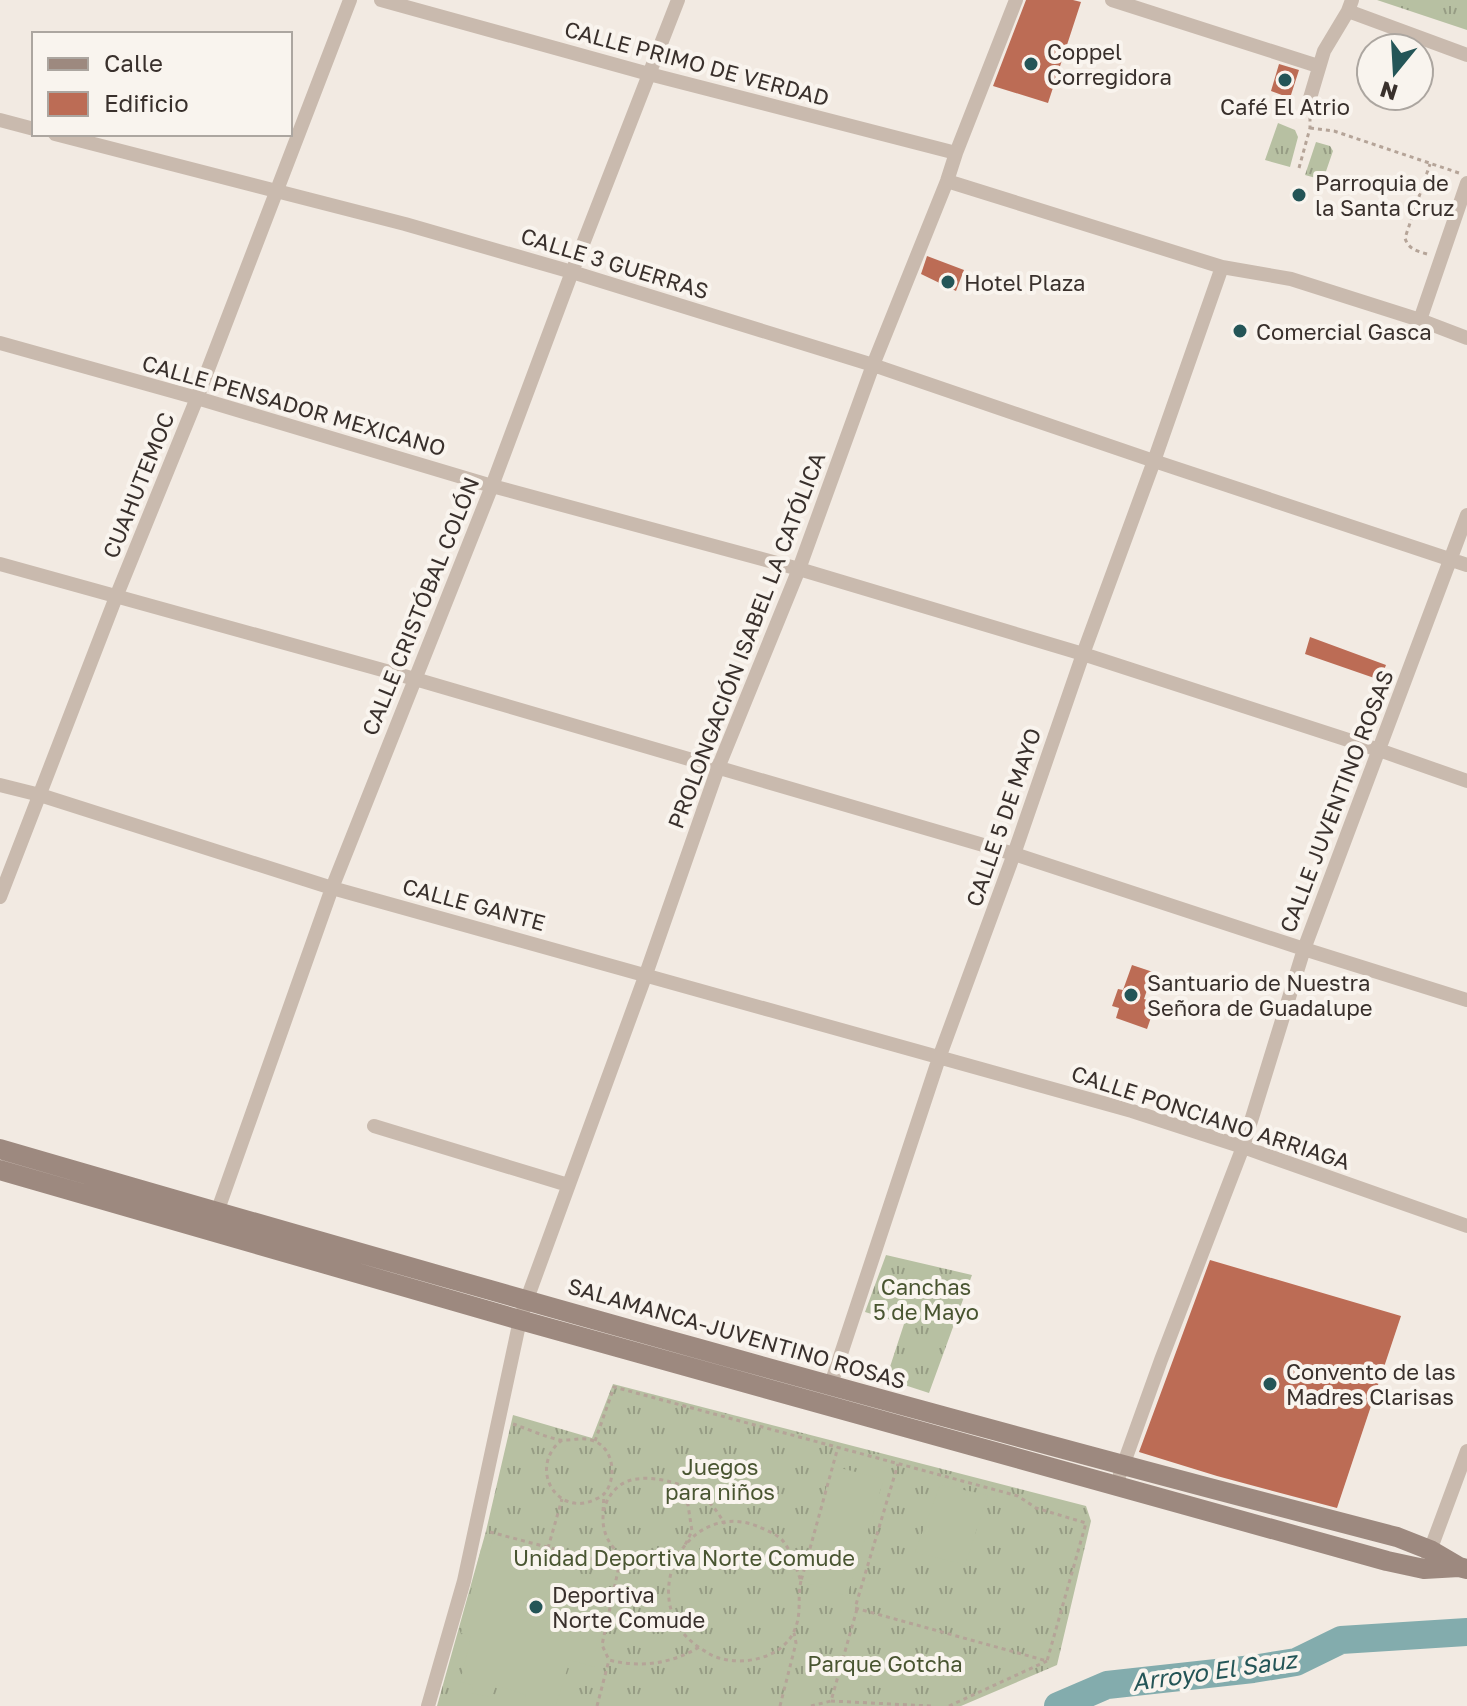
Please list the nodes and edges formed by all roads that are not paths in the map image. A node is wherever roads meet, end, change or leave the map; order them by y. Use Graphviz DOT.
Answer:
graph roads {
  1 [pos="350,0"];
  2 [pos="381,0"];
  3 [pos="678,0"];
  4 [pos="1016,0"];
  5 [pos="1112,0"];
  6 [pos="1350,6"];
  7 [pos="1467,55"];
  8 [pos="1318,66"];
  9 [pos="649,74"];
  10 [pos="1310,98"];
  11 [pos="0,120"];
  12 [pos="32,128"];
  13 [pos="63,136"];
  14 [pos="956,153"];
  15 [pos="947,181"];
  16 [pos="1467,183"];
  17 [pos="277,190"];
  18 [pos="1222,267"];
  19 [pos="572,272"];
  20 [pos="1420,320"];
  21 [pos="1467,338"];
  22 [pos="0,343"];
  23 [pos="873,365"];
  24 [pos="197,398"];
  25 [pos="1154,461"];
  26 [pos="492,486"];
  27 [pos="1467,515"];
  28 [pos="1451,559"];
  29 [pos="0,564"];
  30 [pos="1467,565"];
  31 [pos="799,569"];
  32 [pos="116,597"];
  33 [pos="1083,654"];
  34 [pos="415,679"];
  35 [pos="1379,750"];
  36 [pos="718,768"];
  37 [pos="1467,781"];
  38 [pos="0,785"];
  39 [pos="40,795"];
  40 [pos="1014,854"];
  41 [pos="332,888"];
  42 [pos="0,897"];
  43 [pos="1304,949"];
  44 [pos="646,974"];
  45 [pos="1467,1000"];
  46 [pos="939,1058"];
  47 [pos="374,1126"];
  48 [pos="1243,1147"];
  49 [pos="0,1149"];
  50 [pos="0,1170"];
  51 [pos="568,1185"];
  52 [pos="214,1221"];
  53 [pos="1467,1226"];
  54 [pos="527,1299"];
  55 [pos="520,1320"];
  56 [pos="831,1384"];
  57 [pos="1467,1451"];
  58 [pos="1120,1476"];
  59 [pos="1427,1559"];
  60 [pos="1463,1568"];
  61 [pos="428,1706"];
  1 -- 17 [label="street, CUAHUTEMOC"];
  2 -- 9 [label="street, CALLE PRIMO DE VERDAD"];
  3 -- 9 [label="street, CALLE CRISTÓBAL COLÓN"];
  4 -- 14 [label="street, PROLONGACIÓN ISABEL LA CATÓLICA"];
  5 -- 8 [label="street"];
  6 -- 7 [label="street"];
  6 -- 8 [label="street"];
  8 -- 10 [label="street"];
  9 -- 14 [label="street, CALLE PRIMO DE VERDAD"];
  9 -- 19 [label="street, CALLE CRISTÓBAL COLÓN"];
  11 -- 12 [label="street"];
  13 -- 17 [label="street, CALLE 3 GUERRAS"];
  14 -- 15 [label="street, PROLONGACIÓN ISABEL LA CATÓLICA"];
  15 -- 18 [label="street"];
  15 -- 23 [label="street, PROLONGACIÓN ISABEL LA CATÓLICA"];
  16 -- 20 [label="street"];
  17 -- 19 [label="street, CALLE 3 GUERRAS"];
  17 -- 24 [label="street, CUAHUTEMOC"];
  18 -- 20 [label="street"];
  18 -- 25 [label="street, CALLE 5 DE MAYO"];
  19 -- 23 [label="street, CALLE 3 GUERRAS"];
  19 -- 26 [label="street, CALLE CRISTÓBAL COLÓN"];
  20 -- 21 [label="street"];
  22 -- 24 [label="street, CALLE PENSADOR MEXICANO"];
  23 -- 25 [label="street, CALLE 3 GUERRAS"];
  23 -- 31 [label="street, PROLONGACIÓN ISABEL LA CATÓLICA"];
  24 -- 26 [label="street, CALLE PENSADOR MEXICANO"];
  24 -- 32 [label="street, CUAHUTEMOC"];
  25 -- 28 [label="street, CALLE 3 GUERRAS"];
  25 -- 33 [label="street, CALLE 5 DE MAYO"];
  26 -- 31 [label="street, CALLE PENSADOR MEXICANO"];
  26 -- 34 [label="street, CALLE CRISTÓBAL COLÓN"];
  27 -- 28 [label="street, CALLE JUVENTINO ROSAS"];
  28 -- 30 [label="street, CALLE 3 GUERRAS"];
  28 -- 35 [label="street, CALLE JUVENTINO ROSAS"];
  29 -- 32 [label="street"];
  31 -- 33 [label="street, CALLE PENSADOR MEXICANO"];
  31 -- 36 [label="street, PROLONGACIÓN ISABEL LA CATÓLICA"];
  32 -- 34 [label="street"];
  32 -- 39 [label="street, CUAHUTEMOC"];
  33 -- 35 [label="street, CALLE PENSADOR MEXICANO"];
  33 -- 40 [label="street, CALLE 5 DE MAYO"];
  34 -- 36 [label="street"];
  34 -- 41 [label="street, CALLE CRISTÓBAL COLÓN"];
  35 -- 37 [label="street, CALLE PENSADOR MEXICANO"];
  35 -- 43 [label="street, CALLE JUVENTINO ROSAS"];
  36 -- 40 [label="street"];
  36 -- 44 [label="street, PROLONGACIÓN ISABEL LA CATÓLICA"];
  38 -- 39 [label="street, CALLE GANTE"];
  39 -- 41 [label="street, CALLE GANTE"];
  39 -- 42 [label="street, CUAHUTEMOC"];
  40 -- 43 [label="street"];
  40 -- 46 [label="street, CALLE 5 DE MAYO"];
  41 -- 44 [label="street, CALLE GANTE"];
  41 -- 52 [label="street, CALLE CRISTÓBAL COLÓN"];
  43 -- 45 [label="street"];
  43 -- 48 [label="street, CALLE JUVENTINO ROSAS"];
  44 -- 46 [label="street, CALLE GANTE"];
  44 -- 51 [label="street, PROLONGACIÓN ISABEL LA CATÓLICA"];
  46 -- 48 [label="street, CALLE PONCIANO ARRIAGA"];
  46 -- 56 [label="street, CALLE 5 DE MAYO"];
  47 -- 51 [label="street"];
  48 -- 53 [label="street, CALLE PONCIANO ARRIAGA"];
  48 -- 58 [label="street, CALLE JUVENTINO ROSAS"];
  49 -- 52 [label="street, SALAMANCA-JUVENTINO ROSAS"];
  50 -- 52 [label="street, SALAMANCA-JUVENTINO ROSAS"];
  51 -- 54 [label="street, PROLONGACIÓN ISABEL LA CATÓLICA"];
  52 -- 54 [label="street, SALAMANCA-JUVENTINO ROSAS"];
  52 -- 55 [label="street, SALAMANCA-JUVENTINO ROSAS"];
  54 -- 55 [label="street, PROLONGACIÓN ISABEL LA CATÓLICA"];
  54 -- 56 [label="street, SALAMANCA-JUVENTINO ROSAS"];
  55 -- 58 [label="street, SALAMANCA-JUVENTINO ROSAS"];
  55 -- 61 [label="street"];
  56 -- 58 [label="street, SALAMANCA-JUVENTINO ROSAS"];
  57 -- 59 [label="street"];
  58 -- 59 [label="street, SALAMANCA-JUVENTINO ROSAS"];
  59 -- 60 [label="street, SALAMANCA-JUVENTINO ROSAS"];
}
